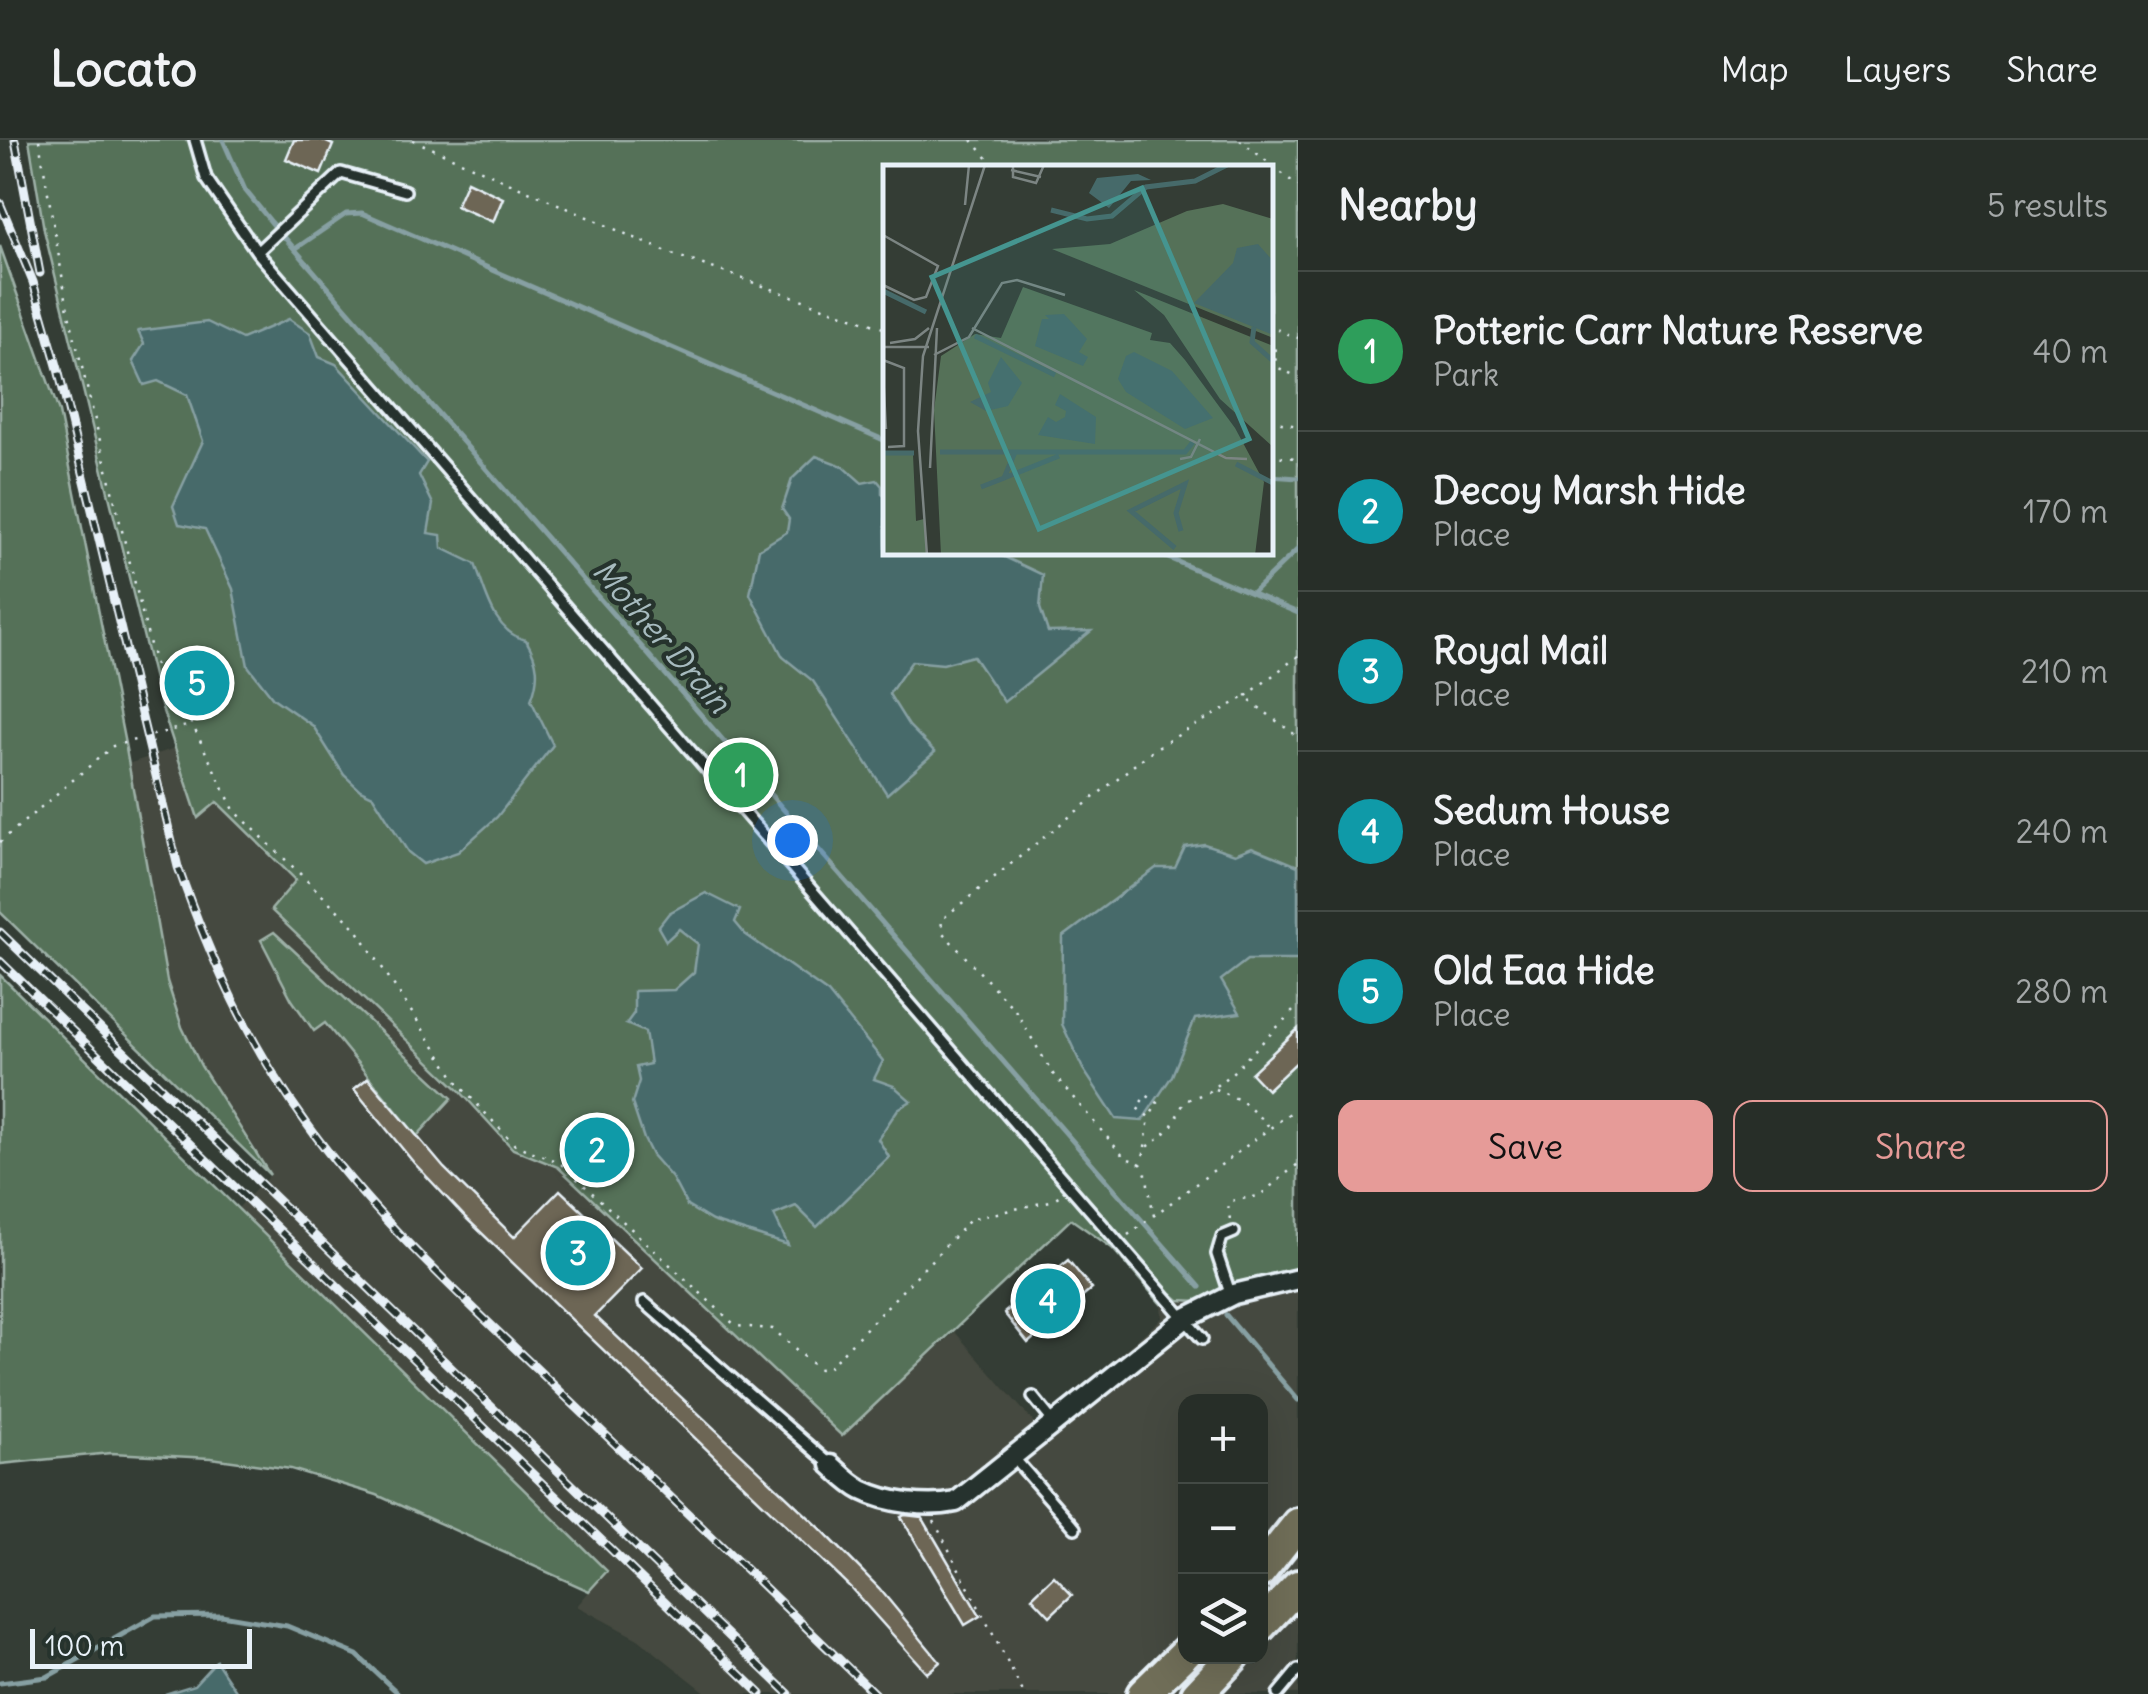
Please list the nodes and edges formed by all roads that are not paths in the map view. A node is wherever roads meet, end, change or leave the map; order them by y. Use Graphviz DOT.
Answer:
graph roads {
  1 [pos="195,140"];
  2 [pos="405,191"];
  3 [pos="257,252"];
  4 [pos="1234,1232"];
  5 [pos="1298,1279"];
  6 [pos="1232,1296"];
  7 [pos="644,1302"];
  8 [pos="1186,1318"];
  9 [pos="1202,1338"];
  10 [pos="1033,1397"];
  11 [pos="1055,1424"];
  12 [pos="1013,1456"];
  13 [pos="830,1465"];
  14 [pos="1298,1524"];
  15 [pos="1075,1528"];
  16 [pos="1298,1548"];
  17 [pos="1268,1562"];
  18 [pos="1268,1574"];
  19 [pos="1298,1586"];
  20 [pos="1268,1618"];
  21 [pos="1178,1660"];
  22 [pos="1225,1664"];
  23 [pos="1298,1670"];
  24 [pos="1143,1694"];
  25 [pos="1197,1694"];
  26 [pos="1278,1694"];
  1 -- 3 [label="lane"];
  2 -- 3 [label="lane"];
  3 -- 8 [label="lane"];
  4 -- 6 [label="lane"];
  5 -- 6 [label="street"];
  6 -- 8 [label="street"];
  7 -- 13 [label="lane"];
  8 -- 9 [label="lane"];
  8 -- 11 [label="street"];
  10 -- 11 [label="lane"];
  11 -- 12 [label="street"];
  12 -- 13 [label="street"];
  12 -- 15 [label="lane"];
  14 -- 17 [label="highway"];
  16 -- 18 [label="highway"];
  19 -- 20 [label="highway"];
  21 -- 24 [label="highway"];
  22 -- 25 [label="highway"];
  23 -- 26 [label="lane"];
}
